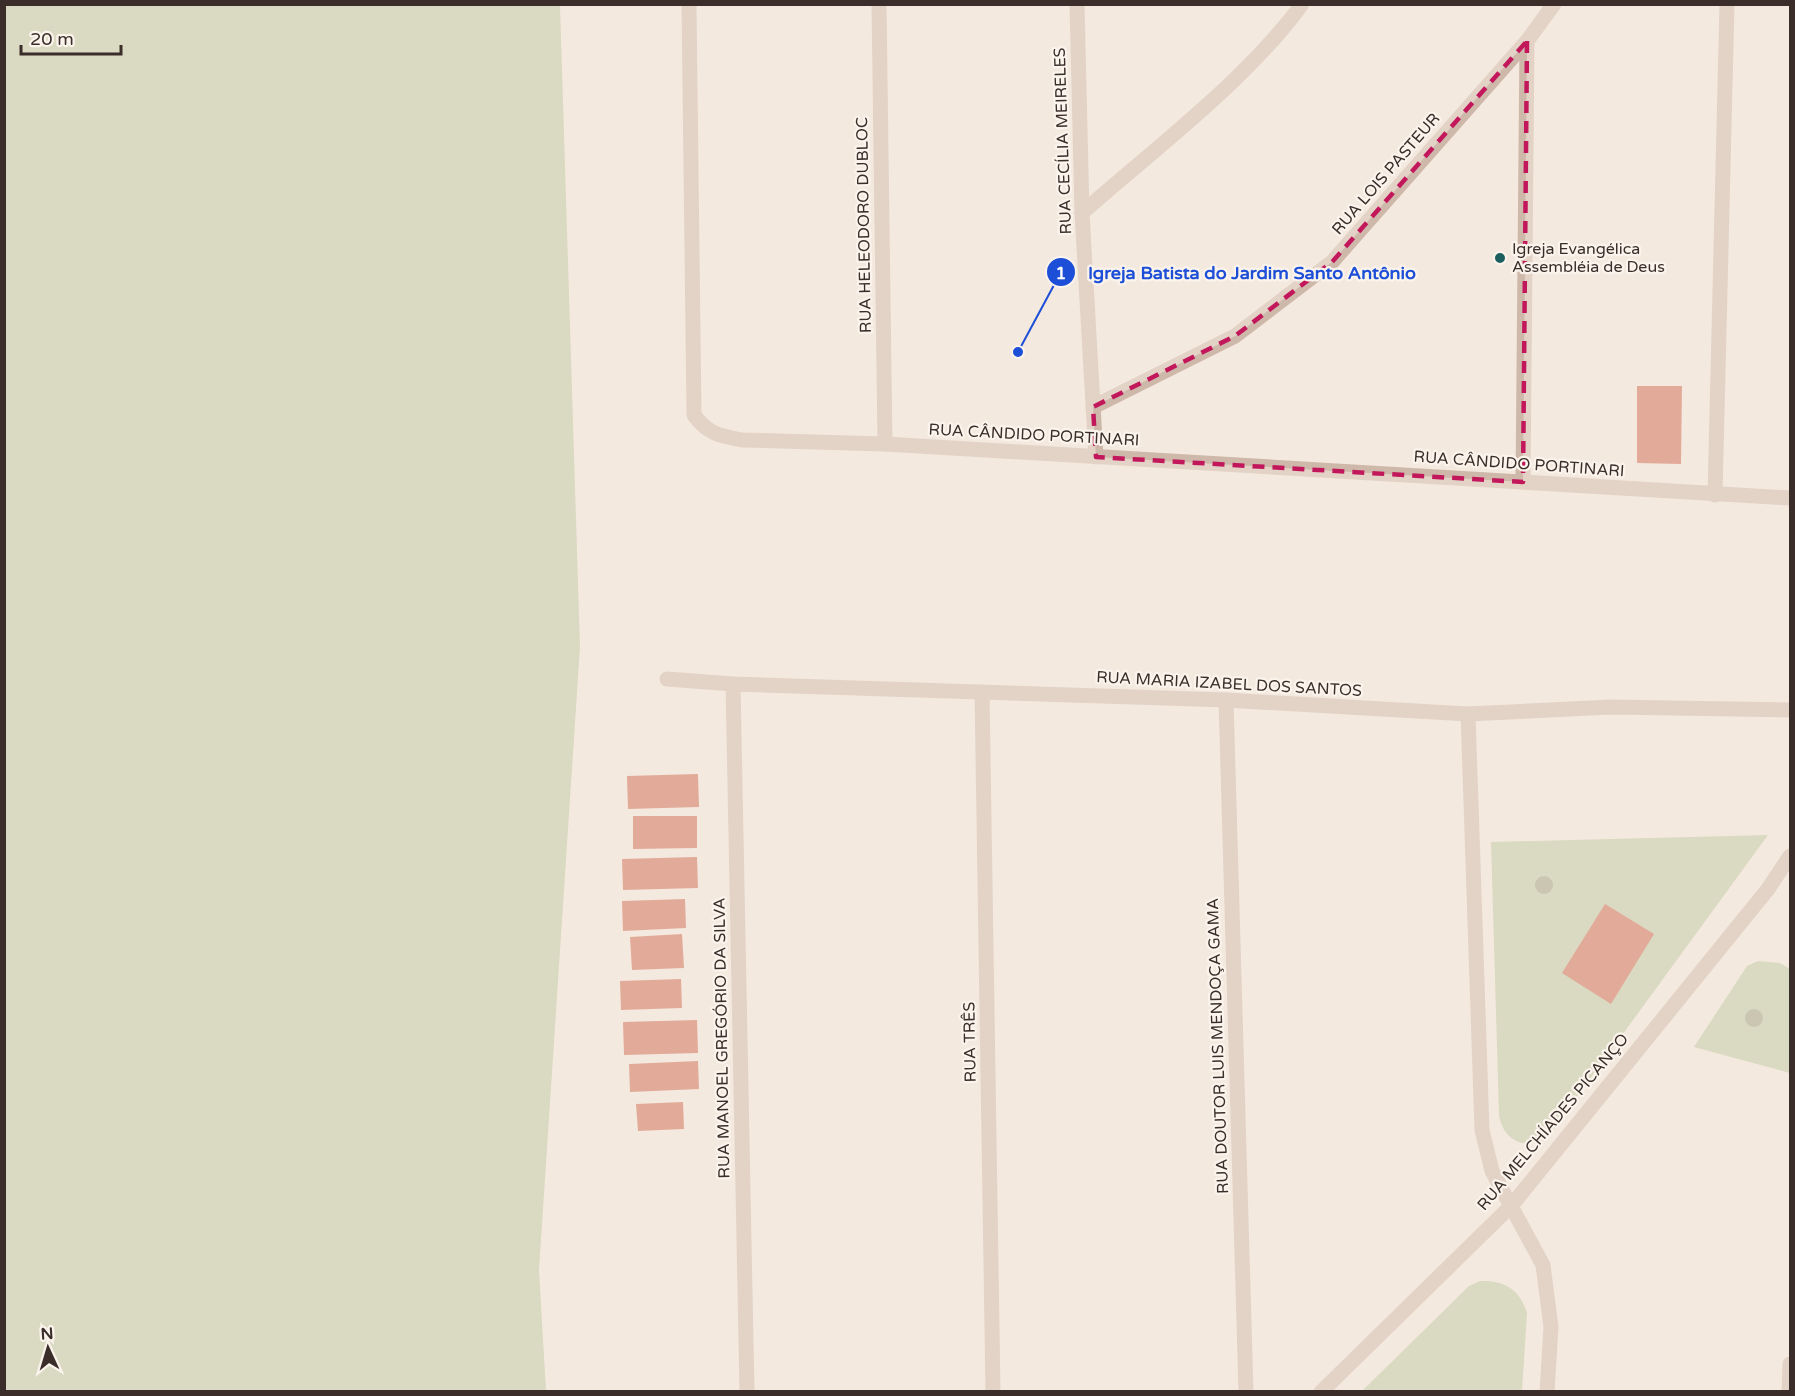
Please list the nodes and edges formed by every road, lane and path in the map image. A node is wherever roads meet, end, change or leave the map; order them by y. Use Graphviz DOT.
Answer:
graph roads {
  1 [pos="689,4"];
  2 [pos="879,4"];
  3 [pos="1077,4"];
  4 [pos="1302,4"];
  5 [pos="1554,4"];
  6 [pos="1727,4"];
  7 [pos="1527,41"];
  8 [pos="1082,213"];
  9 [pos="1093,407"];
  10 [pos="885,444"];
  11 [pos="1096,457"];
  12 [pos="1523,482"];
  13 [pos="1715,495"];
  14 [pos="1791,498"];
  15 [pos="667,679"];
  16 [pos="733,684"];
  17 [pos="982,692"];
  18 [pos="1226,700"];
  19 [pos="1791,710"];
  20 [pos="1468,714"];
  21 [pos="1791,856"];
  22 [pos="1512,1205"];
  23 [pos="1791,1364"];
  24 [pos="747,1392"];
  25 [pos="993,1392"];
  26 [pos="1246,1392"];
  27 [pos="1321,1392"];
  28 [pos="1547,1392"];
  29 [pos="1789,1392"];
  1 -- 10 [label="street, RUA CÂNDIDO PORTINARI"];
  2 -- 10 [label="street, RUA HELEODORO DUBLOC"];
  3 -- 8 [label="street, RUA CECÍLIA MEIRELES"];
  4 -- 8 [label="street"];
  5 -- 7 [label="street, RUA LOIS PASTEUR"];
  6 -- 13 [label="street"];
  7 -- 9 [label="street, RUA LOIS PASTEUR"];
  7 -- 12 [label="street"];
  8 -- 9 [label="street, RUA CECÍLIA MEIRELES"];
  9 -- 11 [label="street, RUA CECÍLIA MEIRELES"];
  10 -- 11 [label="street, RUA CÂNDIDO PORTINARI"];
  11 -- 12 [label="street, RUA CÂNDIDO PORTINARI"];
  12 -- 13 [label="street, RUA CÂNDIDO PORTINARI"];
  13 -- 14 [label="street, RUA CÂNDIDO PORTINARI"];
  15 -- 16 [label="street, RUA MARIA IZABEL DOS SANTOS"];
  16 -- 17 [label="street, RUA MARIA IZABEL DOS SANTOS"];
  16 -- 24 [label="street, RUA MANOEL GREGÓRIO DA SILVA"];
  17 -- 18 [label="street, RUA MARIA IZABEL DOS SANTOS"];
  17 -- 25 [label="street, RUA TRÊS"];
  18 -- 20 [label="street, RUA MARIA IZABEL DOS SANTOS"];
  18 -- 26 [label="street, RUA DOUTOR LUIS MENDOÇA GAMA"];
  19 -- 20 [label="street, RUA MARIA IZABEL DOS SANTOS"];
  20 -- 22 [label="street"];
  21 -- 22 [label="street, RUA MELCHÍADES PICANÇO"];
  22 -- 27 [label="street, RUA MELCHÍADES PICANÇO"];
  22 -- 28 [label="street"];
  23 -- 29 [label="street"];
}
